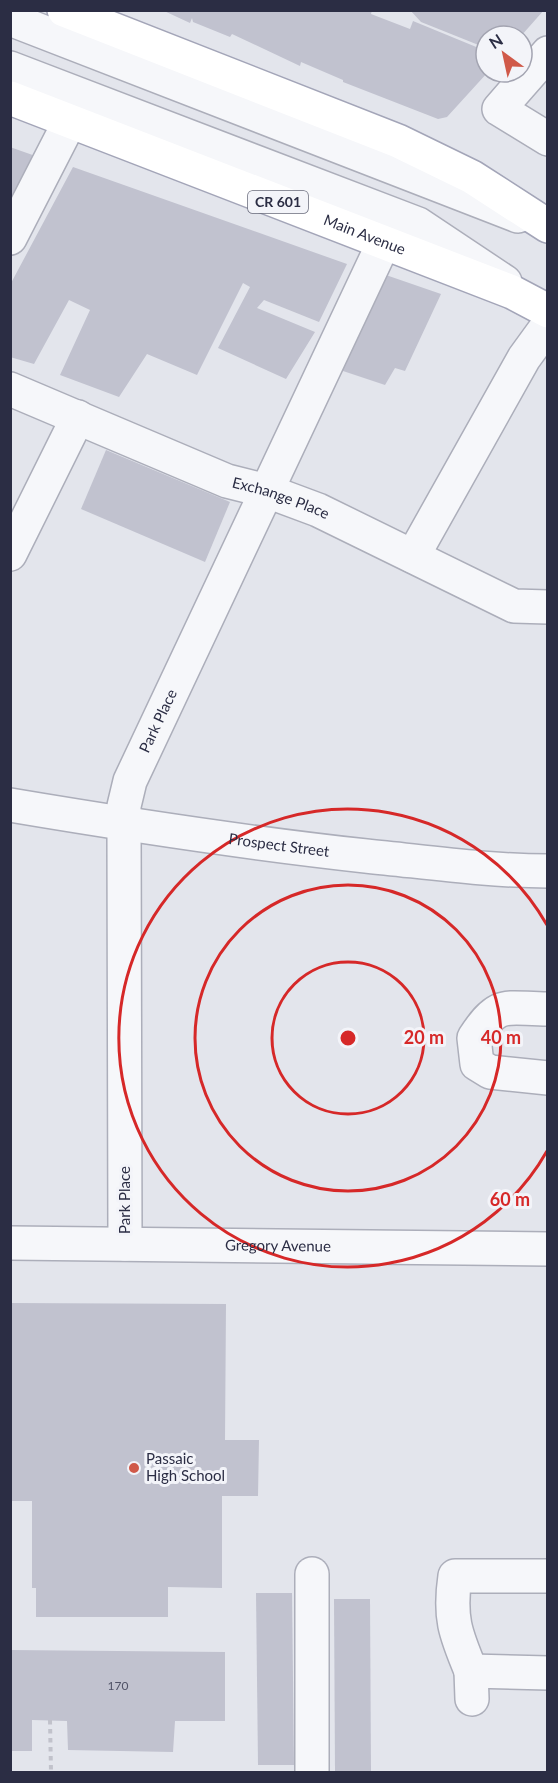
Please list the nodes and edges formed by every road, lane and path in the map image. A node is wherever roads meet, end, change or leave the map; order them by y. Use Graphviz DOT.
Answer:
graph roads {
  1 [pos="64,10"];
  2 [pos="10,19"];
  3 [pos="548,52"];
  4 [pos="10,68"];
  5 [pos="10,98"];
  6 [pos="70,121"];
  7 [pos="548,139"];
  8 [pos="419,176"];
  9 [pos="548,227"];
  10 [pos="392,230"];
  11 [pos="10,238"];
  12 [pos="548,311"];
  13 [pos="548,325"];
  14 [pos="536,366"];
  15 [pos="10,389"];
  16 [pos="78,417"];
  17 [pos="267,491"];
  18 [pos="10,554"];
  19 [pos="413,556"];
  20 [pos="548,607"];
  21 [pos="10,805"];
  22 [pos="124,825"];
  23 [pos="548,871"];
  24 [pos="548,1009"];
  25 [pos="548,1078"];
  26 [pos="10,1243"];
  27 [pos="125,1244"];
  28 [pos="548,1249"];
  29 [pos="312,1574"];
  30 [pos="548,1576"];
  31 [pos="548,1673"];
  32 [pos="50,1720"];
  33 [pos="51,1773"];
  34 [pos="312,1773"];
  1 -- 9 [label="main road"];
  2 -- 8 [label="street"];
  3 -- 7 [label="street"];
  4 -- 10 [label="street"];
  5 -- 6 [label="main road, Main Avenue / CR 601"];
  6 -- 10 [label="main road, Main Avenue / CR 601"];
  6 -- 11 [label="street"];
  8 -- 9 [label="street"];
  8 -- 10 [label="street, Park Place"];
  10 -- 12 [label="main road, Main Avenue / CR 601"];
  10 -- 17 [label="street, Park Place"];
  13 -- 14 [label="street"];
  14 -- 19 [label="street"];
  15 -- 16 [label="street, Exchange Place"];
  16 -- 17 [label="street, Exchange Place"];
  16 -- 18 [label="street"];
  17 -- 19 [label="street, Exchange Place"];
  17 -- 22 [label="street, Park Place"];
  19 -- 20 [label="street, Exchange Place"];
  21 -- 22 [label="street, Prospect Street"];
  22 -- 23 [label="street, Prospect Street"];
  22 -- 27 [label="street, Park Place"];
  24 -- 25 [label="street"];
  26 -- 27 [label="street, Gregory Avenue"];
  27 -- 28 [label="street, Gregory Avenue"];
  29 -- 34 [label="street"];
  30 -- 31 [label="street"];
  32 -- 33 [label="path"];
}
